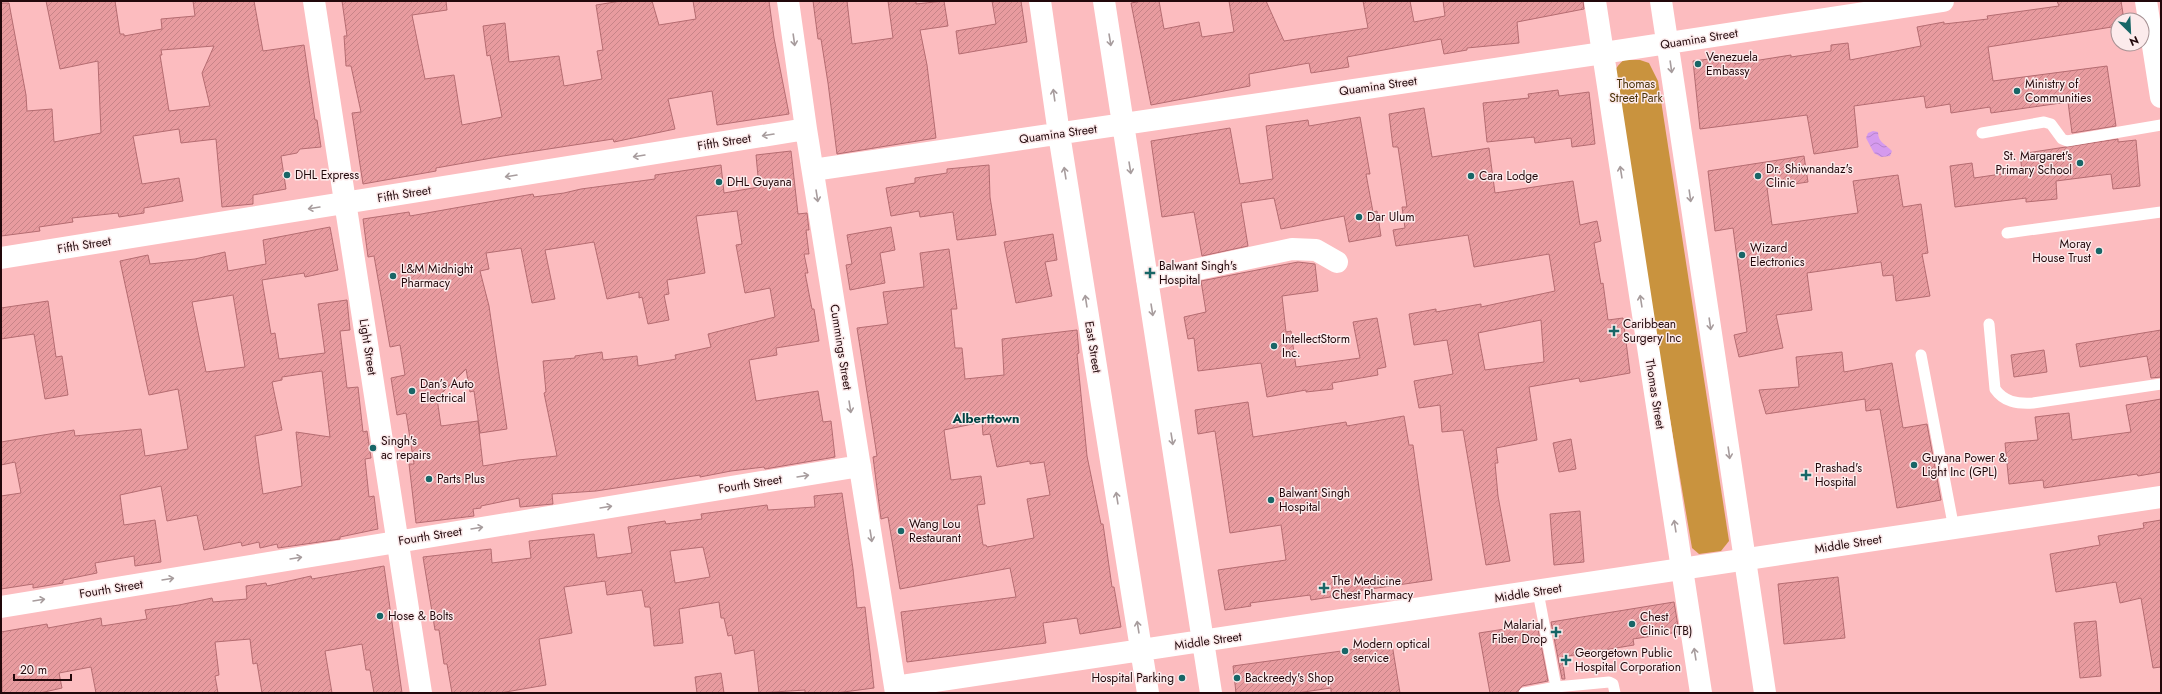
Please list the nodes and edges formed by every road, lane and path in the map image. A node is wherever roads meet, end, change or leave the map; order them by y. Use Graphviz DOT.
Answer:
graph roads {
  1 [pos="314,1"];
  2 [pos="788,1"];
  3 [pos="1040,1"];
  4 [pos="1104,1"];
  5 [pos="1595,1"];
  6 [pos="1661,1"];
  7 [pos="1943,1"];
  8 [pos="2146,1"];
  9 [pos="1668,43"];
  10 [pos="1603,53"];
  11 [pos="2161,97"];
  12 [pos="1123,124"];
  13 [pos="2161,125"];
  14 [pos="806,129"];
  15 [pos="1982,133"];
  16 [pos="1059,134"];
  17 [pos="813,170"];
  18 [pos="346,203"];
  19 [pos="2161,212"];
  20 [pos="2007,233"];
  21 [pos="1,258"];
  22 [pos="1337,262"];
  23 [pos="1147,280"];
  24 [pos="1989,324"];
  25 [pos="1921,355"];
  26 [pos="2161,384"];
  27 [pos="860,466"];
  28 [pos="2161,497"];
  29 [pos="1954,528"];
  30 [pos="398,541"];
  31 [pos="1745,560"];
  32 [pos="1682,569"];
  33 [pos="1538,592"];
  34 [pos="1,607"];
  35 [pos="1203,641"];
  36 [pos="1142,650"];
  37 [pos="1556,687"];
  38 [pos="895,690"];
  39 [pos="421,693"];
  40 [pos="1148,693"];
  41 [pos="1211,693"];
  42 [pos="1524,693"];
  43 [pos="1615,693"];
  44 [pos="1701,693"];
  45 [pos="1765,693"];
  1 -- 18 [label="street, Light Street"];
  2 -- 14 [label="street, Cummings Street, one-way"];
  16 -- 3 [label="street, East Street, one-way"];
  4 -- 12 [label="street, one-way"];
  5 -- 10 [label="street, Thomas Street"];
  6 -- 9 [label="street"];
  7 -- 9 [label="street, Quamina Street"];
  8 -- 11 [label="street"];
  9 -- 10 [label="street, Quamina Street"];
  9 -- 31 [label="street, one-way"];
  10 -- 12 [label="street, Quamina Street"];
  32 -- 10 [label="street, Thomas Street, one-way"];
  12 -- 16 [label="street, Quamina Street"];
  12 -- 23 [label="street, one-way"];
  13 -- 15 [label="lane"];
  14 -- 17 [label="street, Cummings Street"];
  14 -- 18 [label="street, Fifth Street, one-way"];
  16 -- 17 [label="street, Quamina Street"];
  36 -- 16 [label="street, East Street, one-way"];
  17 -- 27 [label="street, Cummings Street, one-way"];
  18 -- 21 [label="street, Fifth Street, one-way"];
  18 -- 30 [label="street, Light Street"];
  19 -- 20 [label="lane"];
  22 -- 23 [label="street"];
  23 -- 35 [label="street, one-way"];
  24 -- 26 [label="lane"];
  25 -- 29 [label="lane"];
  30 -- 27 [label="street, Fourth Street, one-way"];
  27 -- 38 [label="street, Cummings Street, one-way"];
  28 -- 29 [label="street, Middle Street"];
  29 -- 31 [label="street, Middle Street"];
  34 -- 30 [label="street, Fourth Street, one-way"];
  30 -- 39 [label="street, Light Street"];
  31 -- 32 [label="street, Middle Street"];
  31 -- 45 [label="street"];
  32 -- 33 [label="street, Middle Street"];
  44 -- 32 [label="street, Thomas Street, one-way"];
  33 -- 35 [label="street, Middle Street"];
  33 -- 37 [label="lane"];
  35 -- 36 [label="street, Middle Street"];
  35 -- 41 [label="street"];
  36 -- 38 [label="street, Middle Street"];
  36 -- 40 [label="street, East Street"];
  37 -- 42 [label="lane"];
  37 -- 43 [label="lane"];
}
